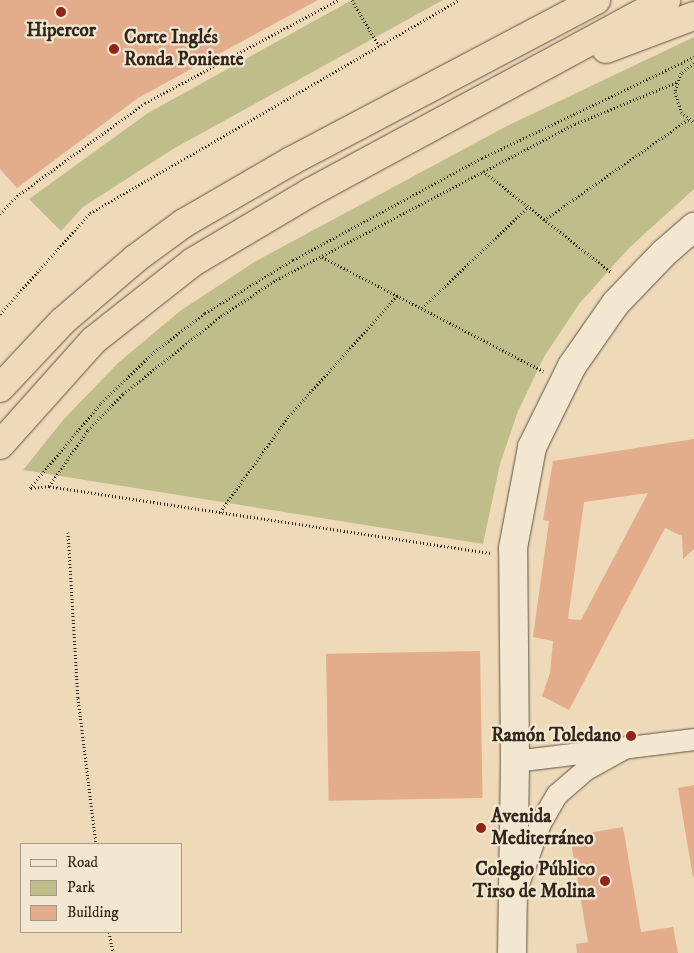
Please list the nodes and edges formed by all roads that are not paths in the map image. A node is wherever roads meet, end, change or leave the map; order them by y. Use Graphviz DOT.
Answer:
graph roads {
  1 [pos="574,0"];
  2 [pos="596,0"];
  3 [pos="666,0"];
  4 [pos="694,16"];
  5 [pos="486,59"];
  6 [pos="444,120"];
  7 [pos="694,227"];
  8 [pos="0,388"];
  9 [pos="0,445"];
  10 [pos="694,739"];
  11 [pos="626,747"];
  12 [pos="515,761"];
  13 [pos="512,908"];
  14 [pos="512,953"];
  1 -- 5 [label="highway"];
  2 -- 5 [label="highway"];
  3 -- 6 [label="highway"];
  4 -- 6 [label="highway"];
  5 -- 8 [label="highway"];
  6 -- 9 [label="highway"];
  7 -- 12 [label="main road"];
  10 -- 11 [label="street"];
  11 -- 12 [label="street"];
  11 -- 13 [label="street"];
  12 -- 13 [label="main road"];
  13 -- 14 [label="main road"];
}
